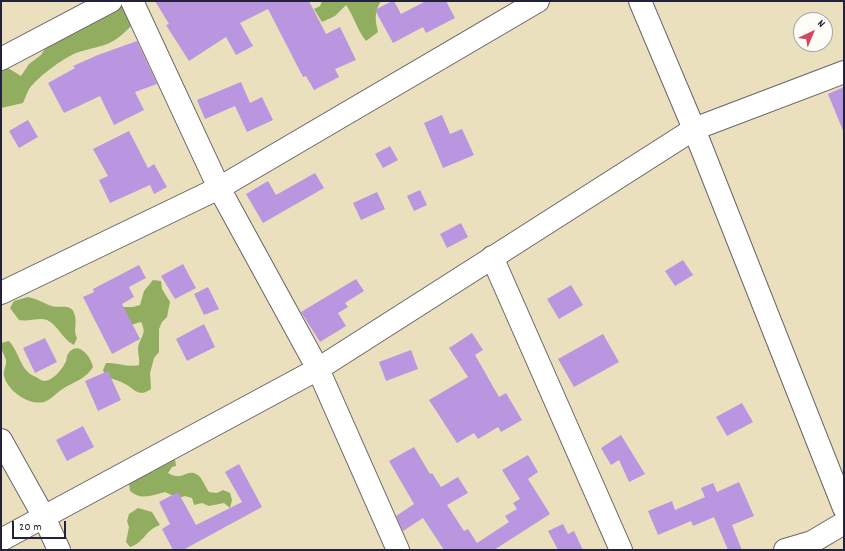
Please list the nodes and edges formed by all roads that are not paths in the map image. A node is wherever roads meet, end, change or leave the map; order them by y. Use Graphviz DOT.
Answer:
graph roads {
  1 [pos="111,1"];
  2 [pos="132,1"];
  3 [pos="538,1"];
  4 [pos="640,1"];
  5 [pos="1,59"];
  6 [pos="844,72"];
  7 [pos="694,129"];
  8 [pos="219,188"];
  9 [pos="492,257"];
  10 [pos="1,294"];
  11 [pos="318,369"];
  12 [pos="1,440"];
  13 [pos="844,508"];
  14 [pos="44,517"];
  15 [pos="844,523"];
  16 [pos="1,540"];
  17 [pos="59,550"];
  18 [pos="398,550"];
  19 [pos="621,550"];
  20 [pos="785,550"];
  1 -- 5 [label="street"];
  2 -- 8 [label="street"];
  3 -- 8 [label="street"];
  4 -- 7 [label="street"];
  6 -- 7 [label="street"];
  7 -- 9 [label="street"];
  7 -- 13 [label="street"];
  8 -- 10 [label="street"];
  8 -- 11 [label="street"];
  9 -- 11 [label="street"];
  9 -- 19 [label="street"];
  11 -- 14 [label="street"];
  11 -- 18 [label="street"];
  12 -- 14 [label="street"];
  14 -- 16 [label="street"];
  14 -- 17 [label="street"];
  15 -- 20 [label="street"];
}
